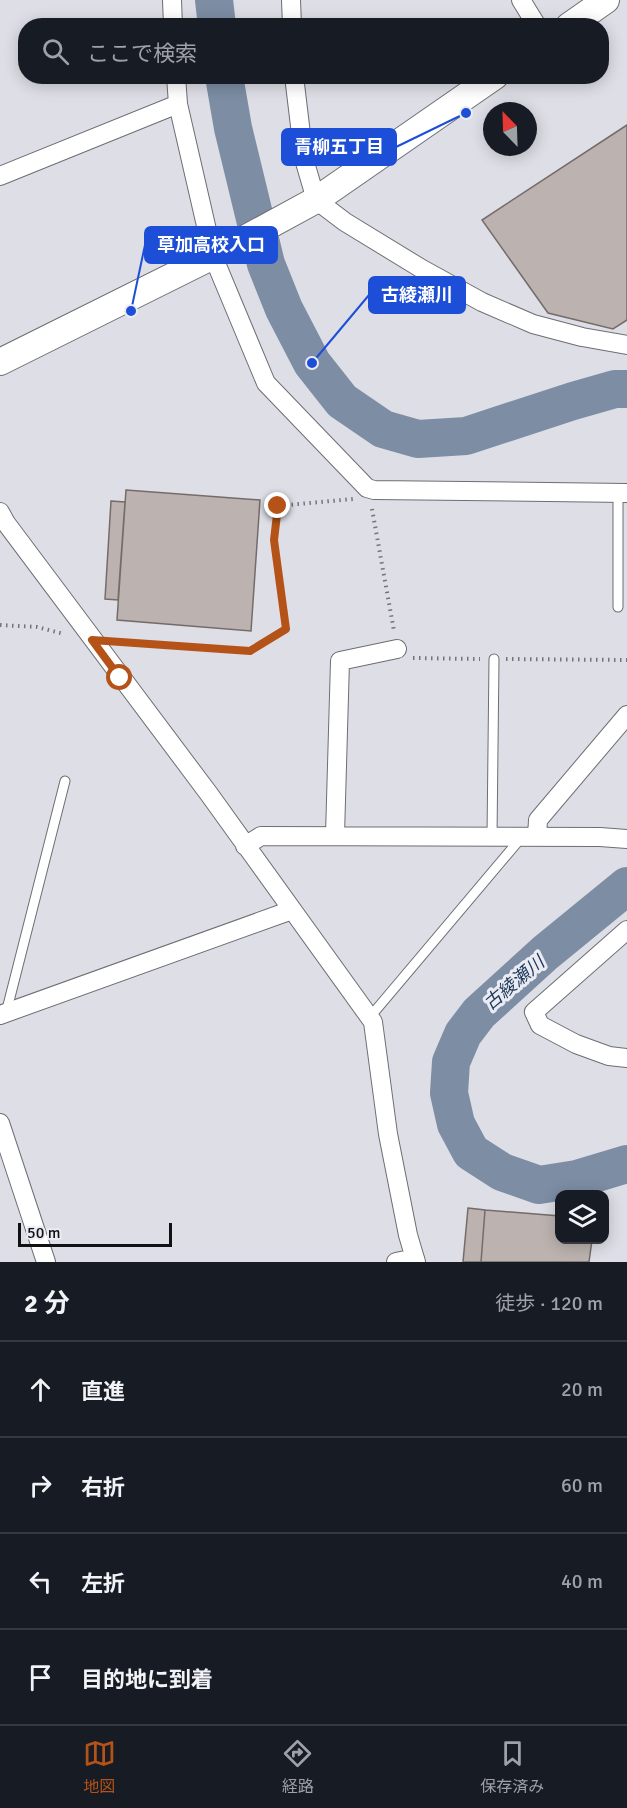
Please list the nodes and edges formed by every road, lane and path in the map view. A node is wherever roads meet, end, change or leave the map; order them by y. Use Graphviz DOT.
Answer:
graph roads {
  1 [pos="171,0"];
  2 [pos="291,0"];
  3 [pos="521,0"];
  4 [pos="606,0"];
  5 [pos="172,18"];
  6 [pos="292,18"];
  7 [pos="532,18"];
  8 [pos="580,18"];
  9 [pos="177,84"];
  10 [pos="295,84"];
  11 [pos="483,84"];
  12 [pos="178,104"];
  13 [pos="0,176"];
  14 [pos="306,206"];
  15 [pos="220,252"];
  16 [pos="627,345"];
  17 [pos="0,362"];
  18 [pos="369,493"];
  19 [pos="622,494"];
  20 [pos="0,512"];
  21 [pos="618,607"];
  22 [pos="0,625"];
  23 [pos="92,640"];
  24 [pos="397,649"];
  25 [pos="494,659"];
  26 [pos="627,660"];
  27 [pos="627,714"];
  28 [pos="65,781"];
  29 [pos="335,835"];
  30 [pos="492,837"];
  31 [pos="530,837"];
  32 [pos="627,839"];
  33 [pos="245,846"];
  34 [pos="292,910"];
  35 [pos="627,930"];
  36 [pos="3,1014"];
  37 [pos="370,1017"];
  38 [pos="627,1058"];
  39 [pos="0,1123"];
  40 [pos="416,1260"];
  41 [pos="46,1262"];
  42 [pos="396,1262"];
  1 -- 5 [label="street"];
  2 -- 6 [label="street"];
  3 -- 7 [label="street"];
  4 -- 8 [label="street"];
  9 -- 12 [label="street"];
  10 -- 14 [label="street"];
  11 -- 14 [label="street"];
  12 -- 13 [label="street"];
  12 -- 15 [label="street"];
  14 -- 15 [label="street"];
  14 -- 16 [label="street"];
  15 -- 17 [label="street"];
  15 -- 18 [label="street"];
  18 -- 19 [label="street"];
  18 -- 23 [label="path"];
  18 -- 24 [label="path"];
  19 -- 21 [label="lane"];
  20 -- 23 [label="street"];
  22 -- 23 [label="path"];
  23 -- 33 [label="street"];
  24 -- 25 [label="path"];
  24 -- 29 [label="street"];
  25 -- 26 [label="path"];
  25 -- 30 [label="lane"];
  27 -- 31 [label="street"];
  28 -- 36 [label="lane"];
  29 -- 30 [label="street"];
  29 -- 33 [label="street"];
  30 -- 31 [label="street"];
  31 -- 32 [label="street"];
  31 -- 37 [label="lane"];
  33 -- 34 [label="street"];
  34 -- 36 [label="street"];
  34 -- 37 [label="street"];
  35 -- 38 [label="street"];
  37 -- 40 [label="street"];
  39 -- 41 [label="street"];
  40 -- 42 [label="street"];
}
